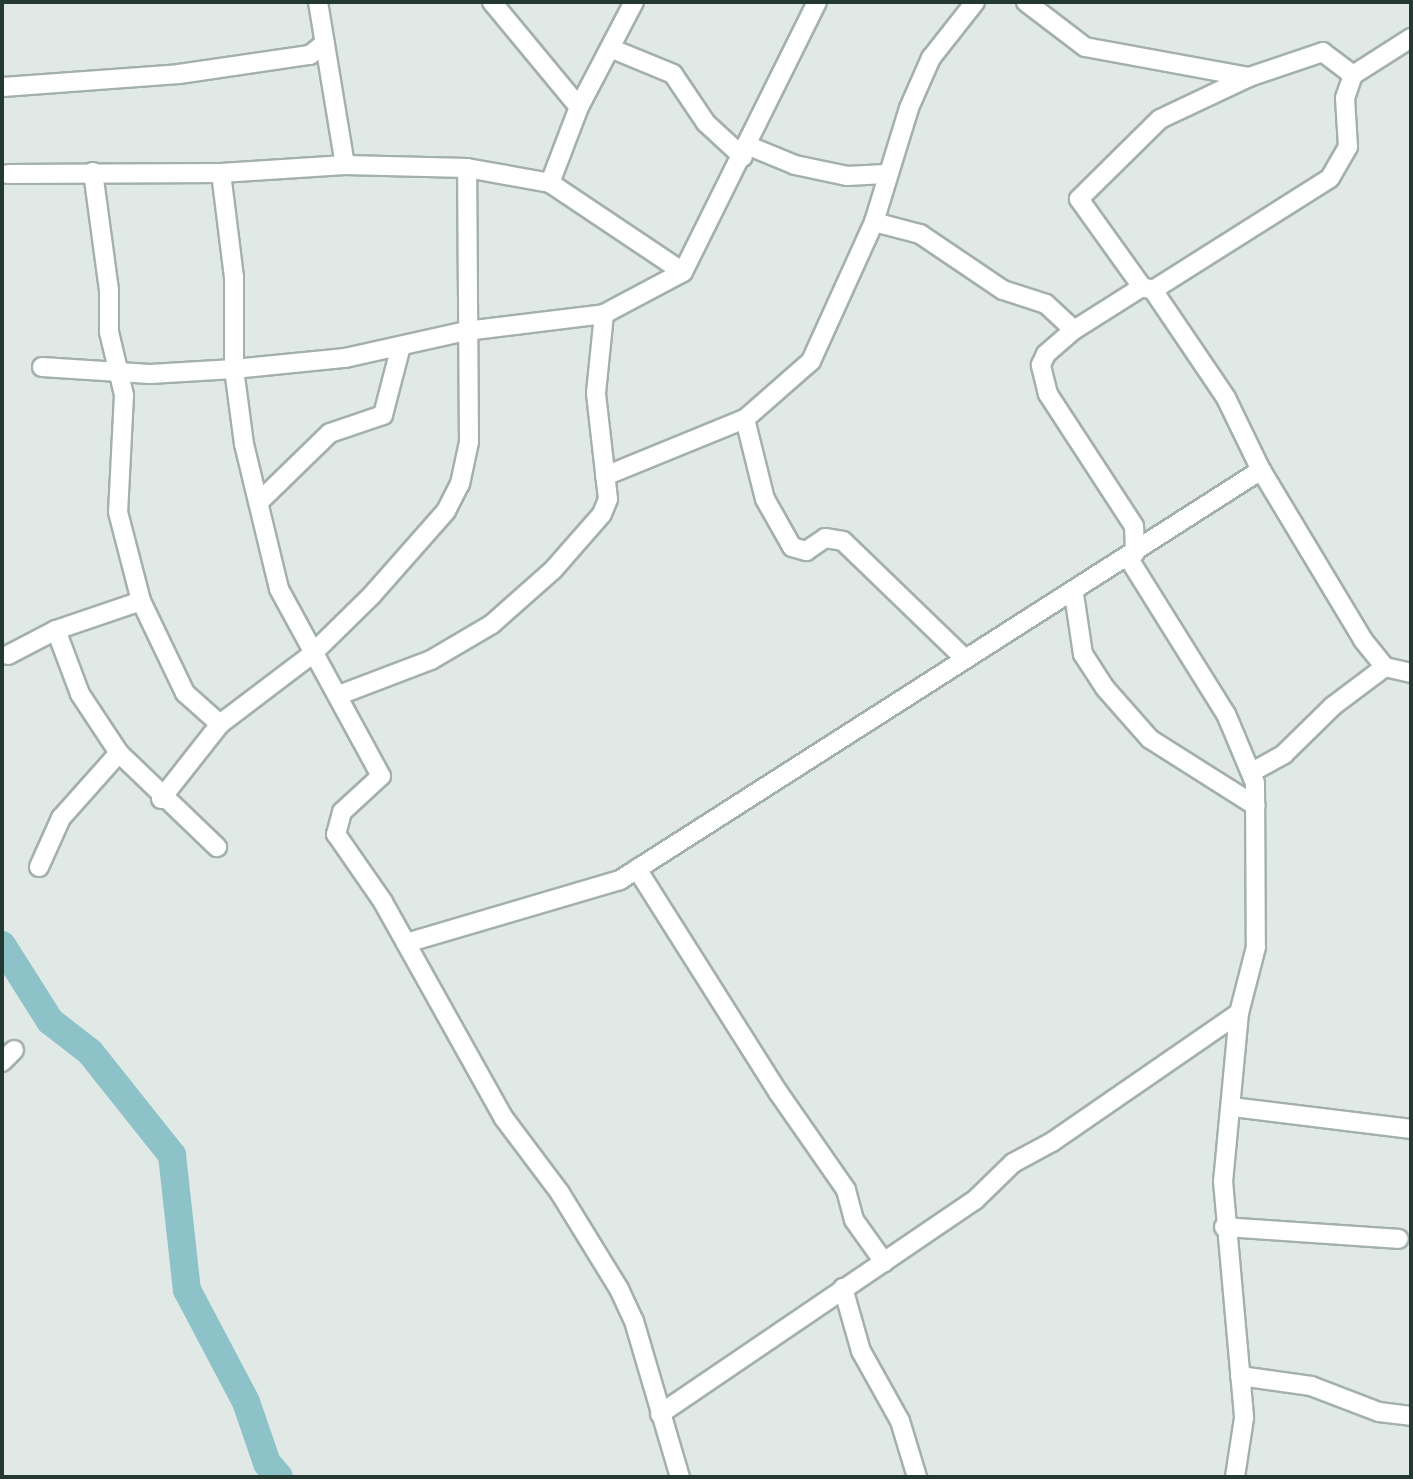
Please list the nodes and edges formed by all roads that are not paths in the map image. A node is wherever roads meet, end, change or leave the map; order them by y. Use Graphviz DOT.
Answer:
graph roads {
  1 [pos="318,2"];
  2 [pos="492,2"];
  3 [pos="817,2"];
  4 [pos="975,2"];
  5 [pos="1026,2"];
  6 [pos="626,5"];
  7 [pos="1411,38"];
  8 [pos="325,43"];
  9 [pos="610,48"];
  10 [pos="310,55"];
  11 [pos="330,65"];
  12 [pos="1353,75"];
  13 [pos="1249,77"];
  14 [pos="3,87"];
  15 [pos="579,107"];
  16 [pos="746,152"];
  17 [pos="345,165"];
  18 [pos="467,168"];
  19 [pos="93,172"];
  20 [pos="221,173"];
  21 [pos="8,174"];
  22 [pos="886,174"];
  23 [pos="550,183"];
  24 [pos="874,222"];
  25 [pos="683,272"];
  26 [pos="1148,288"];
  27 [pos="604,314"];
  28 [pos="1074,330"];
  29 [pos="466,331"];
  30 [pos="401,346"];
  31 [pos="42,367"];
  32 [pos="234,369"];
  33 [pos="115,372"];
  34 [pos="745,419"];
  35 [pos="1261,470"];
  36 [pos="605,476"];
  37 [pos="261,500"];
  38 [pos="1132,556"];
  39 [pos="1074,594"];
  40 [pos="141,601"];
  41 [pos="56,630"];
  42 [pos="8,655"];
  43 [pos="311,655"];
  44 [pos="964,658"];
  45 [pos="1385,667"];
  46 [pos="1411,673"];
  47 [pos="339,695"];
  48 [pos="220,724"];
  49 [pos="119,753"];
  50 [pos="1252,772"];
  51 [pos="161,799"];
  52 [pos="1256,806"];
  53 [pos="217,847"];
  54 [pos="39,867"];
  55 [pos="637,869"];
  56 [pos="406,943"];
  57 [pos="1239,1013"];
  58 [pos="1232,1107"];
  59 [pos="1411,1129"];
  60 [pos="1224,1227"];
  61 [pos="1399,1239"];
  62 [pos="884,1262"];
  63 [pos="843,1288"];
  64 [pos="1240,1376"];
  65 [pos="660,1414"];
  66 [pos="1411,1416"];
  67 [pos="680,1477"];
  68 [pos="917,1477"];
  69 [pos="1235,1477"];
  1 -- 8 [label="street"];
  2 -- 15 [label="street"];
  3 -- 16 [label="street"];
  4 -- 22 [label="street"];
  5 -- 13 [label="street"];
  6 -- 9 [label="street"];
  7 -- 12 [label="street"];
  8 -- 10 [label="street"];
  8 -- 11 [label="street"];
  9 -- 15 [label="street"];
  9 -- 16 [label="street"];
  10 -- 11 [label="street"];
  10 -- 14 [label="street"];
  11 -- 17 [label="street"];
  12 -- 13 [label="street"];
  12 -- 26 [label="street"];
  13 -- 26 [label="street"];
  15 -- 23 [label="street"];
  16 -- 22 [label="street"];
  16 -- 25 [label="street"];
  17 -- 18 [label="street"];
  17 -- 20 [label="street"];
  18 -- 23 [label="street"];
  18 -- 29 [label="street"];
  19 -- 20 [label="street"];
  19 -- 21 [label="street"];
  19 -- 33 [label="street"];
  20 -- 32 [label="street"];
  22 -- 24 [label="street"];
  23 -- 25 [label="street"];
  24 -- 28 [label="street"];
  24 -- 34 [label="street"];
  25 -- 27 [label="street"];
  26 -- 28 [label="street"];
  26 -- 35 [label="street"];
  27 -- 29 [label="street"];
  27 -- 36 [label="street"];
  28 -- 38 [label="street"];
  29 -- 30 [label="street"];
  29 -- 43 [label="street"];
  30 -- 32 [label="street"];
  30 -- 37 [label="street"];
  31 -- 33 [label="street"];
  32 -- 33 [label="street"];
  32 -- 37 [label="street"];
  33 -- 40 [label="street"];
  34 -- 36 [label="street"];
  34 -- 44 [label="street"];
  35 -- 38 [label="street"];
  35 -- 45 [label="street"];
  36 -- 47 [label="street"];
  37 -- 43 [label="street"];
  38 -- 39 [label="street"];
  38 -- 50 [label="street"];
  39 -- 44 [label="street"];
  39 -- 52 [label="street"];
  40 -- 41 [label="street"];
  40 -- 48 [label="street"];
  41 -- 42 [label="street"];
  41 -- 49 [label="street"];
  43 -- 47 [label="street"];
  43 -- 48 [label="street"];
  44 -- 55 [label="street"];
  45 -- 46 [label="street"];
  45 -- 50 [label="street"];
  47 -- 56 [label="street"];
  48 -- 51 [label="street"];
  49 -- 51 [label="street"];
  49 -- 54 [label="street"];
  50 -- 52 [label="street"];
  51 -- 53 [label="street"];
  52 -- 57 [label="street"];
  55 -- 56 [label="street"];
  55 -- 62 [label="street"];
  56 -- 65 [label="street"];
  57 -- 58 [label="street"];
  57 -- 62 [label="street"];
  58 -- 59 [label="street"];
  58 -- 60 [label="street"];
  60 -- 61 [label="street"];
  60 -- 64 [label="street"];
  62 -- 63 [label="street"];
  63 -- 65 [label="street"];
  63 -- 68 [label="street"];
  64 -- 66 [label="street"];
  64 -- 69 [label="street"];
  65 -- 67 [label="street"];
}
